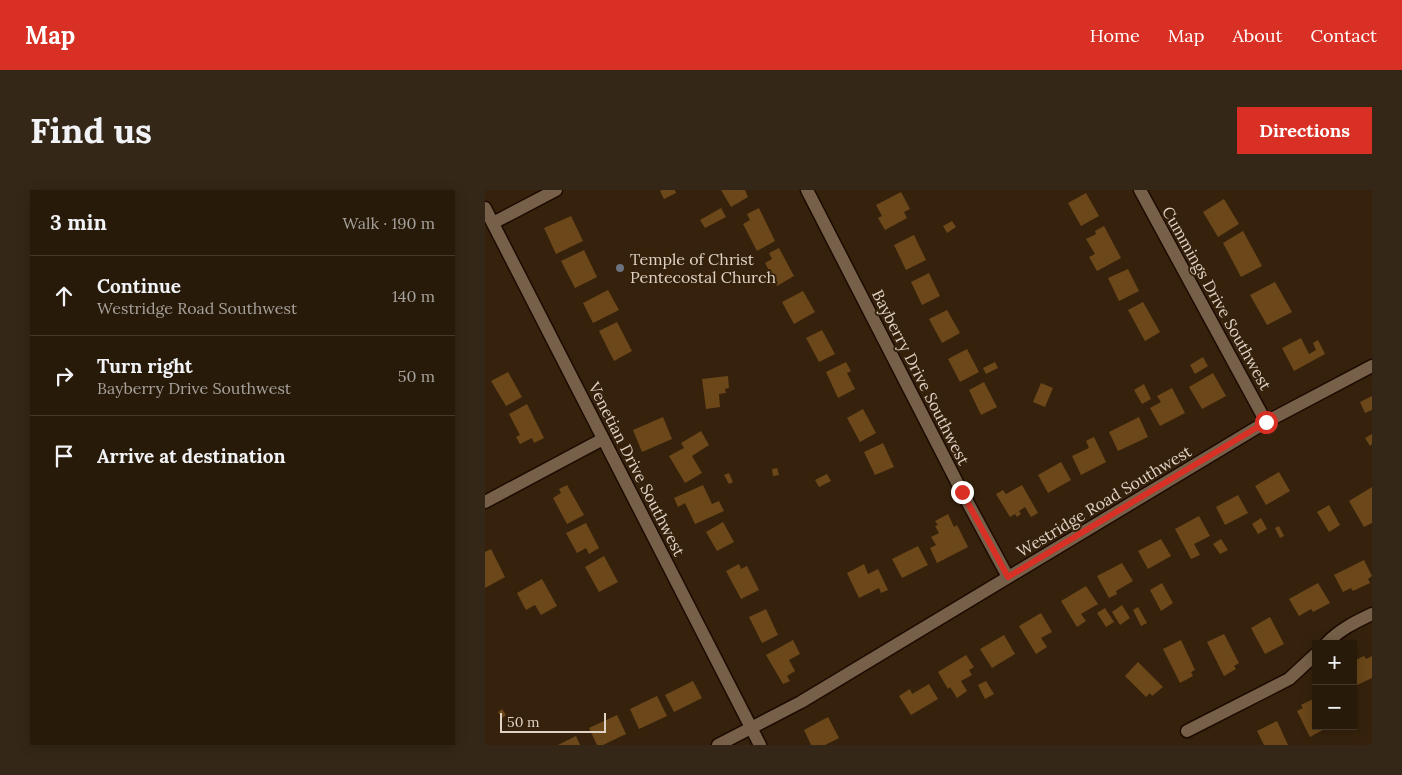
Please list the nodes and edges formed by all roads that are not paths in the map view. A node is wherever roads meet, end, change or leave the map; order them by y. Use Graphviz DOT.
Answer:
graph roads {
  1 [pos="556,190"];
  2 [pos="807,190"];
  3 [pos="1140,190"];
  4 [pos="485,208"];
  5 [pos="493,223"];
  6 [pos="1372,366"];
  7 [pos="1266,422"];
  8 [pos="603,439"];
  9 [pos="485,502"];
  10 [pos="1008,577"];
  11 [pos="1372,614"];
  12 [pos="1330,640"];
  13 [pos="1312,658"];
  14 [pos="751,729"];
  15 [pos="1187,731"];
  16 [pos="718,745"];
  17 [pos="760,745"];
  1 -- 5 [label="street"];
  2 -- 10 [label="street, Bayberry Drive Southwest"];
  3 -- 7 [label="street, Cummings Drive Southwest"];
  4 -- 5 [label="street, Venetian Drive Southwest"];
  5 -- 8 [label="street, Venetian Drive Southwest"];
  6 -- 7 [label="street, Westridge Road Southwest"];
  7 -- 10 [label="street, Westridge Road Southwest"];
  8 -- 9 [label="street"];
  8 -- 14 [label="street, Venetian Drive Southwest"];
  10 -- 14 [label="street, Westridge Road Southwest"];
  11 -- 12 [label="street"];
  13 -- 15 [label="street"];
  14 -- 16 [label="street, Westridge Road Southwest"];
  14 -- 17 [label="street, Venetian Drive Southwest"];
}
